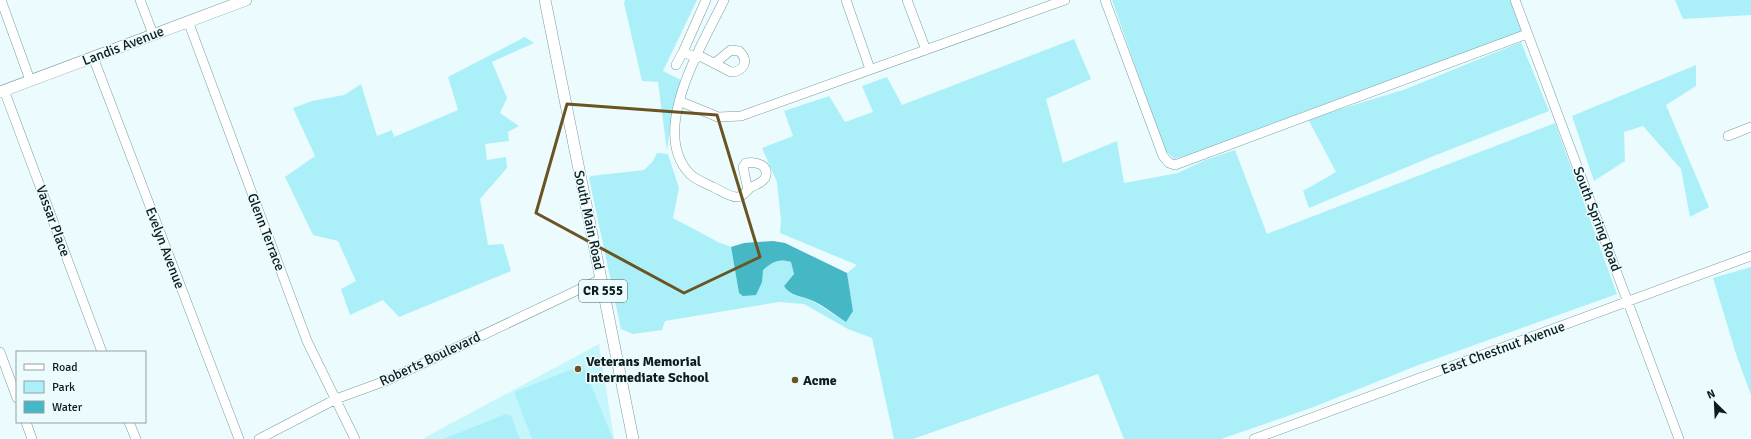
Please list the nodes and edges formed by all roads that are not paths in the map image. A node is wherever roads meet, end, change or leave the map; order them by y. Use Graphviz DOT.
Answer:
graph roads {
  1 [pos="1,0"];
  2 [pos="140,0"];
  3 [pos="246,0"];
  4 [pos="545,0"];
  5 [pos="706,0"];
  6 [pos="724,0"];
  7 [pos="846,0"];
  8 [pos="907,0"];
  9 [pos="1065,0"];
  10 [pos="1105,0"];
  11 [pos="1515,0"];
  12 [pos="188,21"];
  13 [pos="153,34"];
  14 [pos="1527,34"];
  15 [pos="926,50"];
  16 [pos="683,52"];
  17 [pos="697,56"];
  18 [pos="93,57"];
  19 [pos="715,63"];
  20 [pos="676,66"];
  21 [pos="870,69"];
  22 [pos="30,80"];
  23 [pos="2,91"];
  24 [pos="679,101"];
  25 [pos="1751,127"];
  26 [pos="1728,136"];
  27 [pos="748,190"];
  28 [pos="1751,256"];
  29 [pos="601,279"];
  30 [pos="1628,302"];
  31 [pos="102,351"];
  32 [pos="0,352"];
  33 [pos="16,395"];
  34 [pos="336,399"];
  35 [pos="26,423"];
  36 [pos="129,423"];
  37 [pos="32,439"];
  38 [pos="136,439"];
  39 [pos="239,439"];
  40 [pos="259,439"];
  41 [pos="355,439"];
  42 [pos="633,439"];
  43 [pos="1254,439"];
  44 [pos="1679,439"];
  1 -- 22 [label="street"];
  2 -- 13 [label="street"];
  3 -- 12 [label="main road, Landis Avenue"];
  4 -- 29 [label="main road, South Main Road / CR 555"];
  5 -- 16 [label="street"];
  6 -- 17 [label="street"];
  7 -- 21 [label="street"];
  8 -- 15 [label="street"];
  9 -- 15 [label="street"];
  10 -- 14 [label="street"];
  11 -- 14 [label="street, South Spring Road"];
  12 -- 13 [label="main road, Landis Avenue"];
  12 -- 34 [label="street, Glenn Terrace"];
  13 -- 18 [label="main road, Landis Avenue"];
  14 -- 30 [label="street, South Spring Road"];
  15 -- 21 [label="street"];
  16 -- 17 [label="street"];
  16 -- 20 [label="street"];
  17 -- 19 [label="street"];
  17 -- 24 [label="street"];
  18 -- 22 [label="main road, Landis Avenue"];
  18 -- 39 [label="street, Evelyn Avenue"];
  21 -- 24 [label="street"];
  22 -- 23 [label="main road, Landis Avenue"];
  23 -- 31 [label="street, Vassar Place"];
  24 -- 27 [label="street"];
  25 -- 26 [label="street"];
  28 -- 30 [label="street, East Chestnut Avenue"];
  29 -- 34 [label="street, Roberts Boulevard"];
  29 -- 42 [label="main road, South Main Road / CR 555"];
  30 -- 43 [label="street, East Chestnut Avenue"];
  30 -- 44 [label="street, South Spring Road"];
  32 -- 33 [label="street"];
  34 -- 40 [label="street, Roberts Boulevard"];
  34 -- 41 [label="street, Glenn Terrace"];
  35 -- 37 [label="street"];
  36 -- 38 [label="street"];
}
